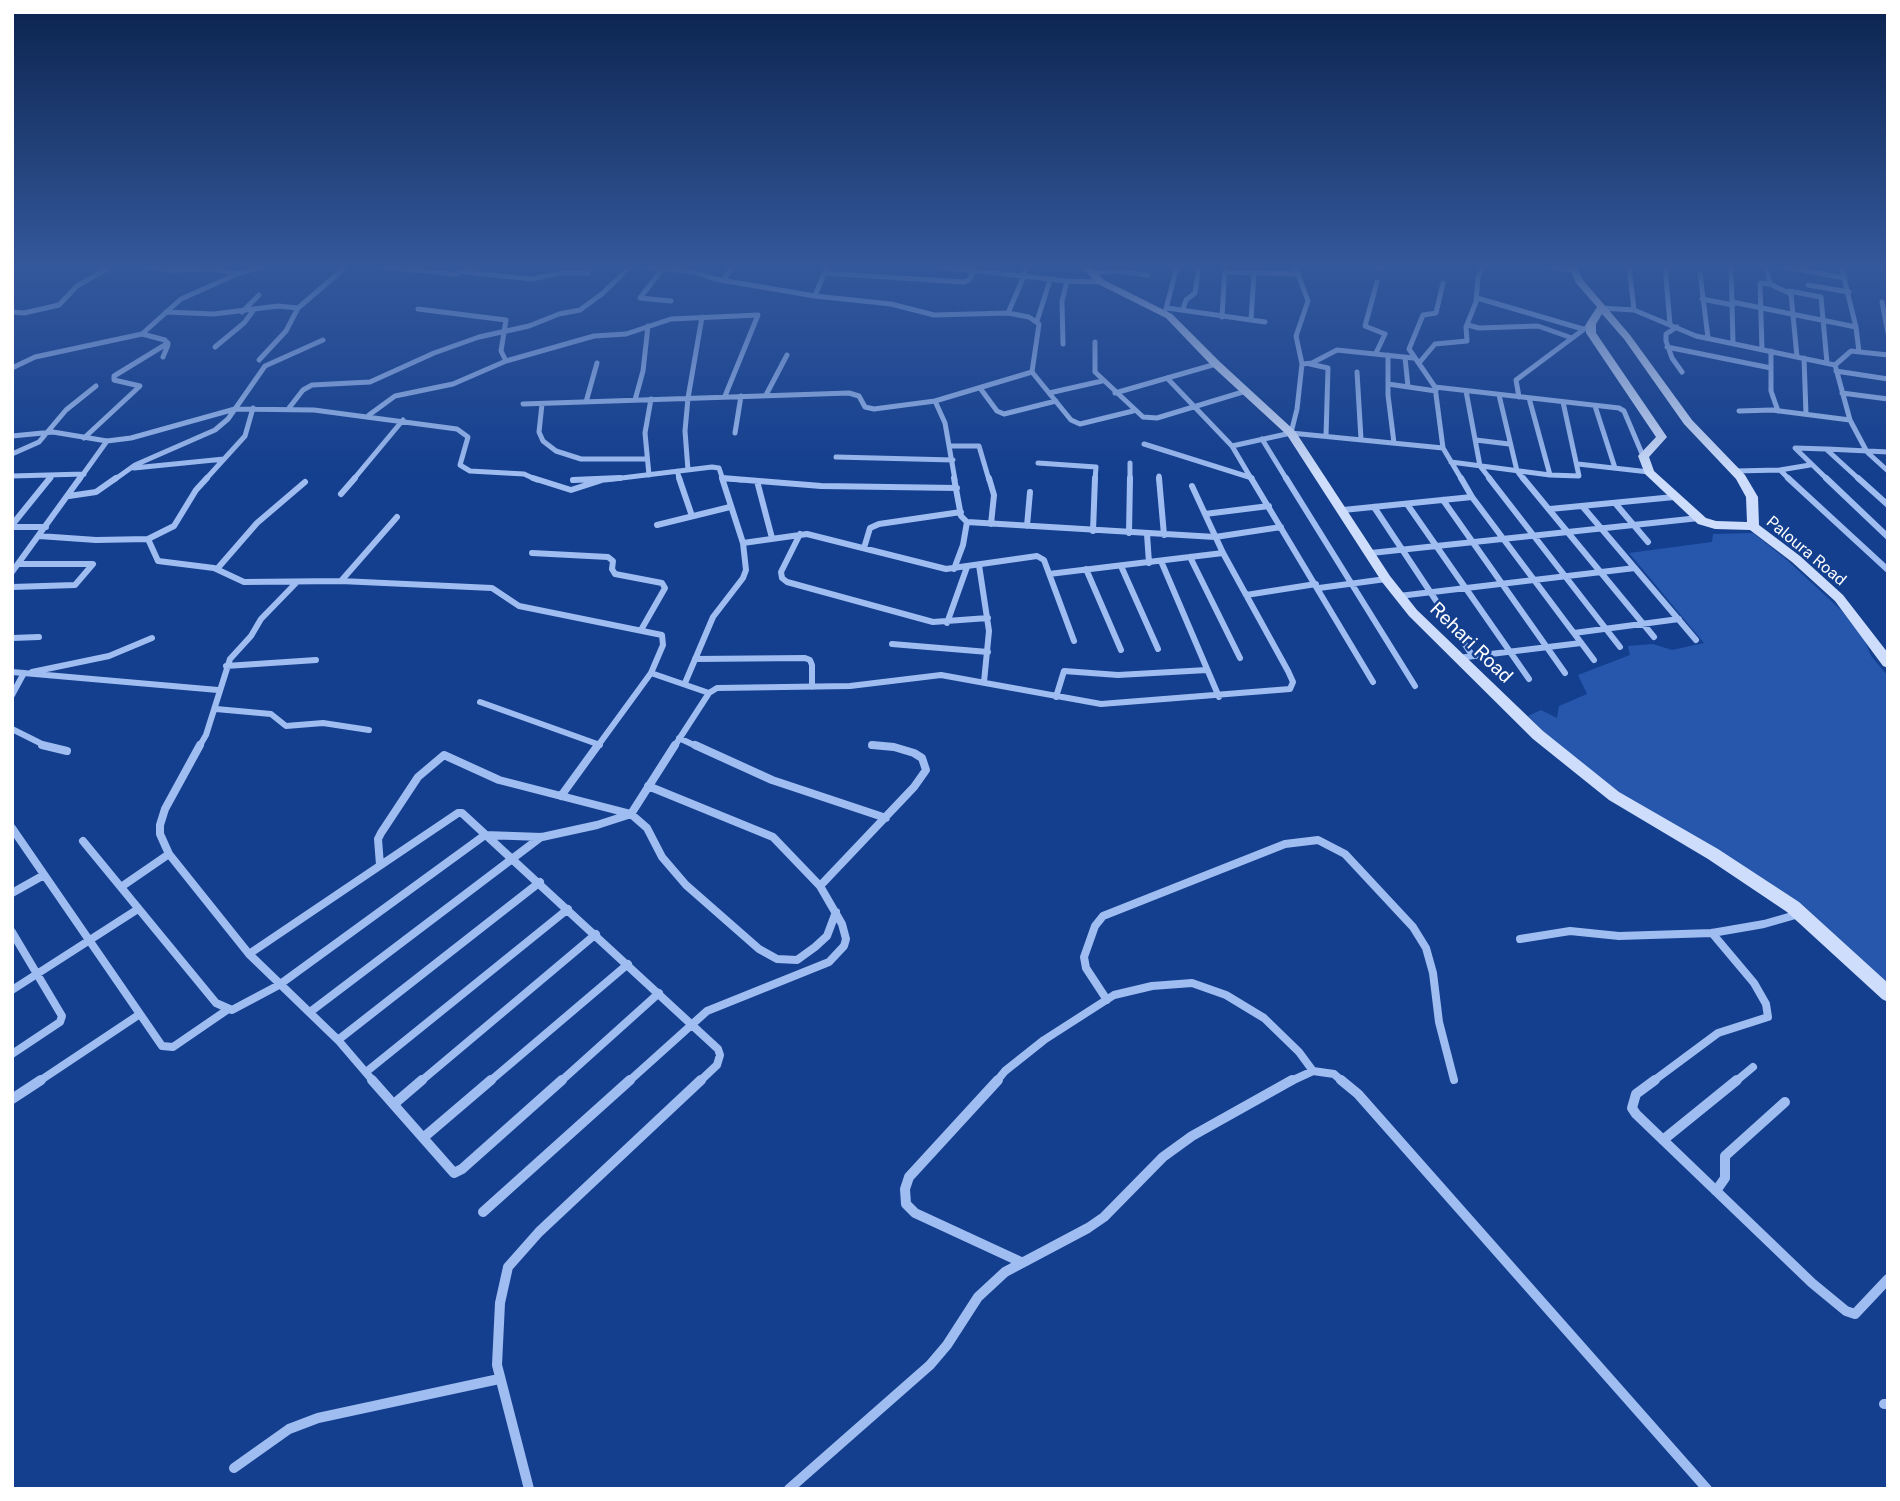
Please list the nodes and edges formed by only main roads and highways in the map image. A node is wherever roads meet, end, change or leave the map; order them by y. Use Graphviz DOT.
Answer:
graph roads {
  1 [pos="1190,336"];
  2 [pos="1593,336"];
  3 [pos="1626,336"];
  4 [pos="1753,526"];
  5 [pos="1888,663"];
  6 [pos="1888,994"];
  1 -- 6 [label="main road, Rehari Road"];
  2 -- 4 [label="main road, Paloura Road"];
  3 -- 4 [label="main road"];
  4 -- 5 [label="main road, Paloura Road"];
}
